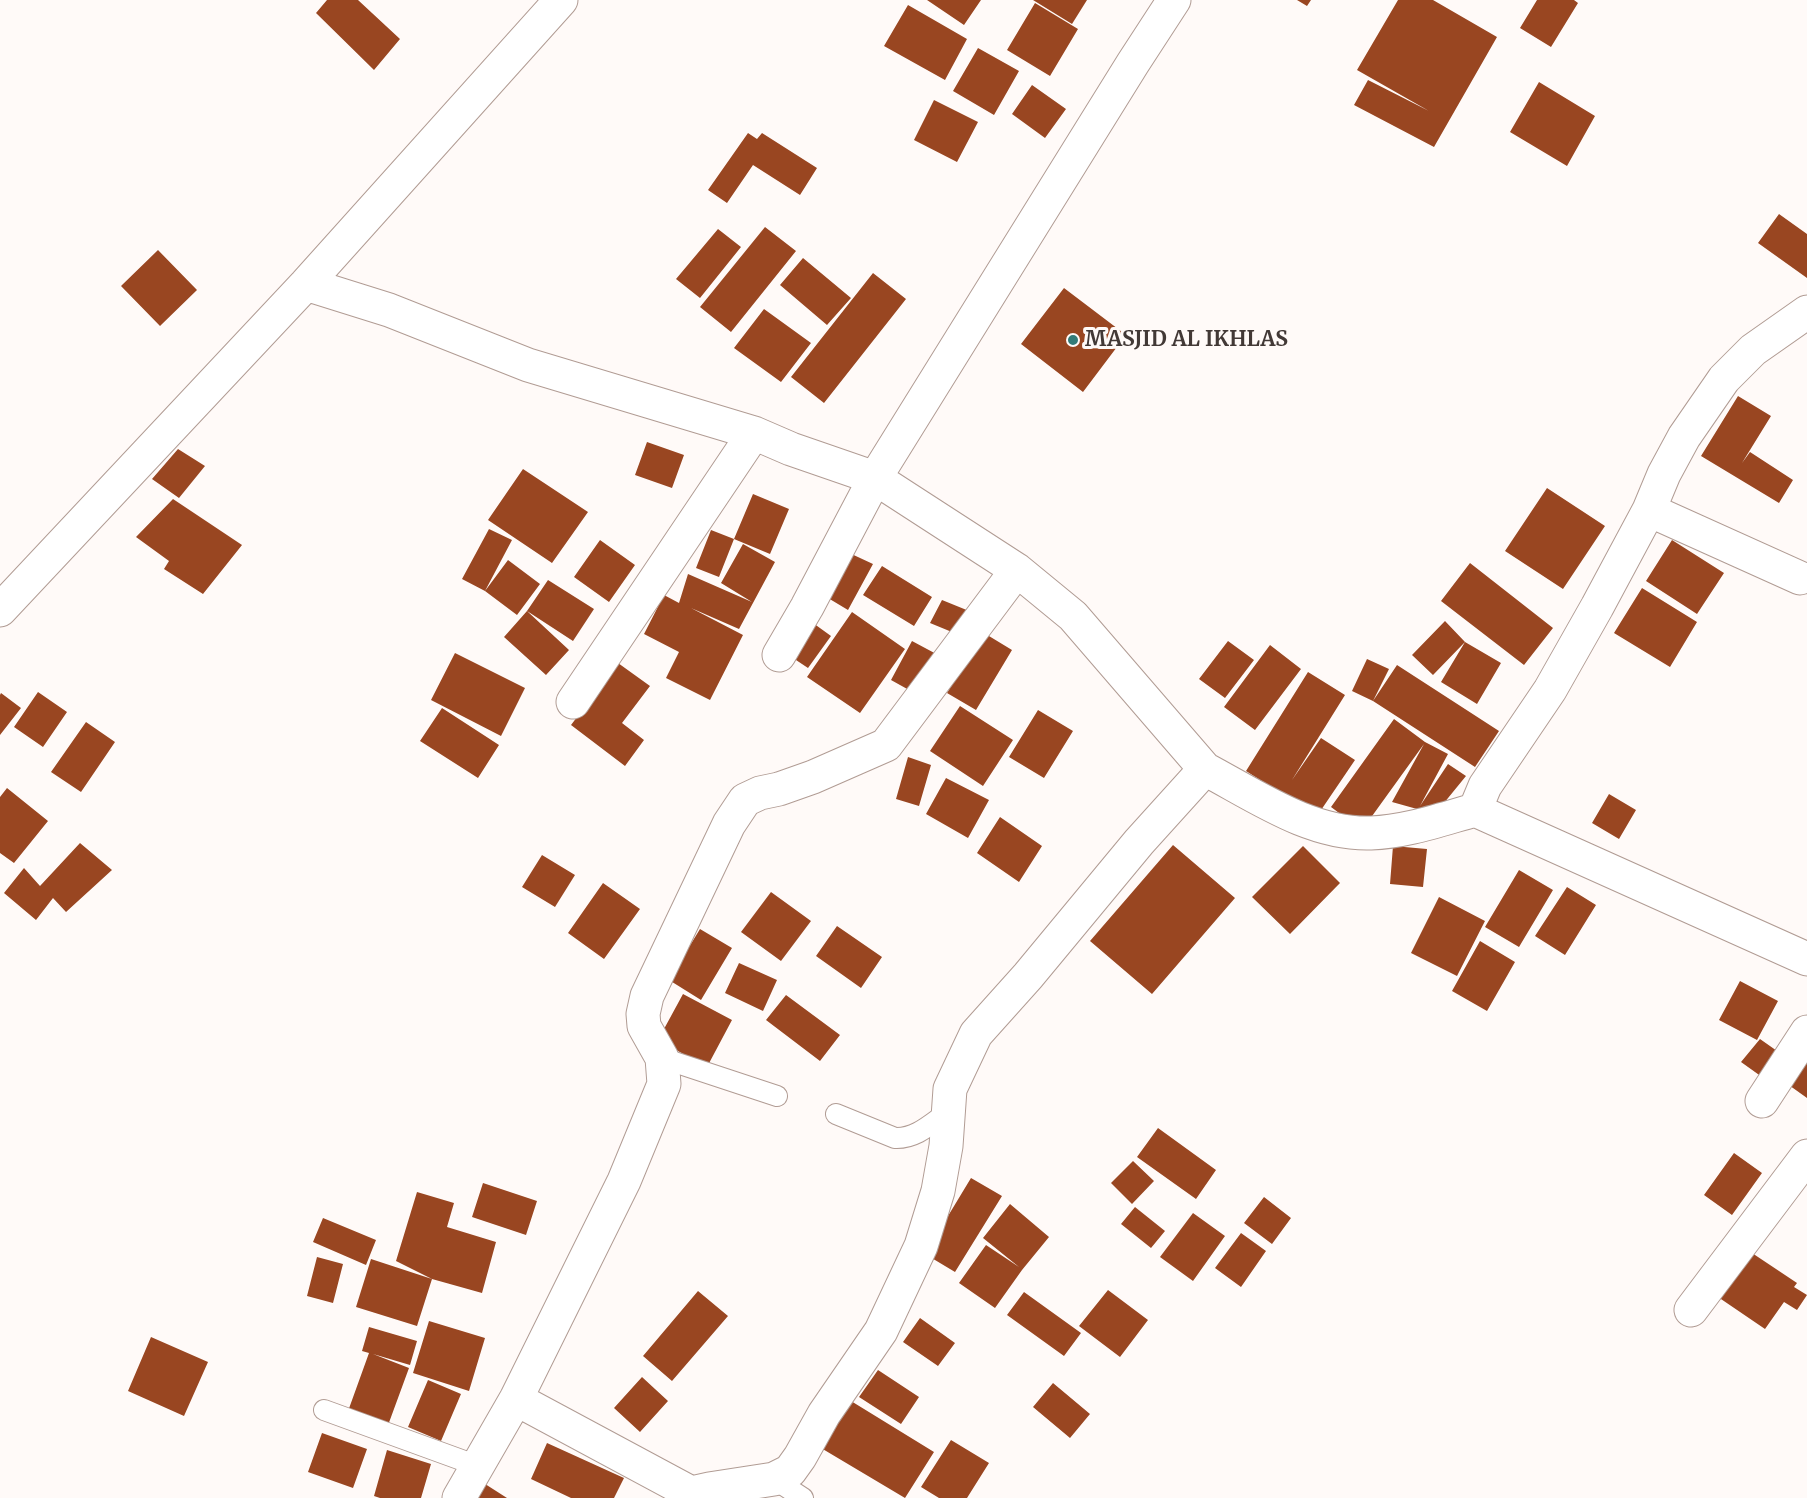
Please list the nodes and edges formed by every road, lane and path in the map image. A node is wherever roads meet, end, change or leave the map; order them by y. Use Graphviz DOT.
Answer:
graph roads {
  1 [pos="561,0"];
  2 [pos="1174,0"];
  3 [pos="306,284"];
  4 [pos="1807,312"];
  5 [pos="754,433"];
  6 [pos="874,478"];
  7 [pos="1649,510"];
  8 [pos="1017,570"];
  9 [pos="1800,578"];
  10 [pos="0,610"];
  11 [pos="779,655"];
  12 [pos="573,702"];
  13 [pos="1205,769"];
  14 [pos="1475,810"];
  15 [pos="1807,959"];
  16 [pos="1807,1032"];
  17 [pos="662,1058"];
  18 [pos="777,1096"];
  19 [pos="1762,1101"];
  20 [pos="948,1112"];
  21 [pos="836,1114"];
  22 [pos="1807,1156"];
  23 [pos="1691,1310"];
  24 [pos="516,1399"];
  25 [pos="324,1410"];
  26 [pos="478,1466"];
  27 [pos="774,1479"];
  28 [pos="688,1496"];
  29 [pos="459,1498"];
  30 [pos="803,1498"];
  1 -- 3 [label="street"];
  2 -- 6 [label="street"];
  3 -- 5 [label="street"];
  3 -- 10 [label="street"];
  4 -- 7 [label="street"];
  5 -- 6 [label="street"];
  5 -- 12 [label="street"];
  6 -- 8 [label="street"];
  6 -- 11 [label="street"];
  7 -- 9 [label="street"];
  7 -- 14 [label="street"];
  8 -- 13 [label="street"];
  8 -- 17 [label="street"];
  13 -- 14 [label="street"];
  13 -- 20 [label="street"];
  14 -- 15 [label="street"];
  16 -- 19 [label="street"];
  17 -- 18 [label="lane"];
  17 -- 24 [label="street"];
  20 -- 21 [label="lane"];
  20 -- 27 [label="street"];
  22 -- 23 [label="street"];
  24 -- 26 [label="street"];
  24 -- 28 [label="street"];
  25 -- 26 [label="lane"];
  26 -- 29 [label="street"];
  27 -- 28 [label="street"];
  27 -- 30 [label="lane"];
}
